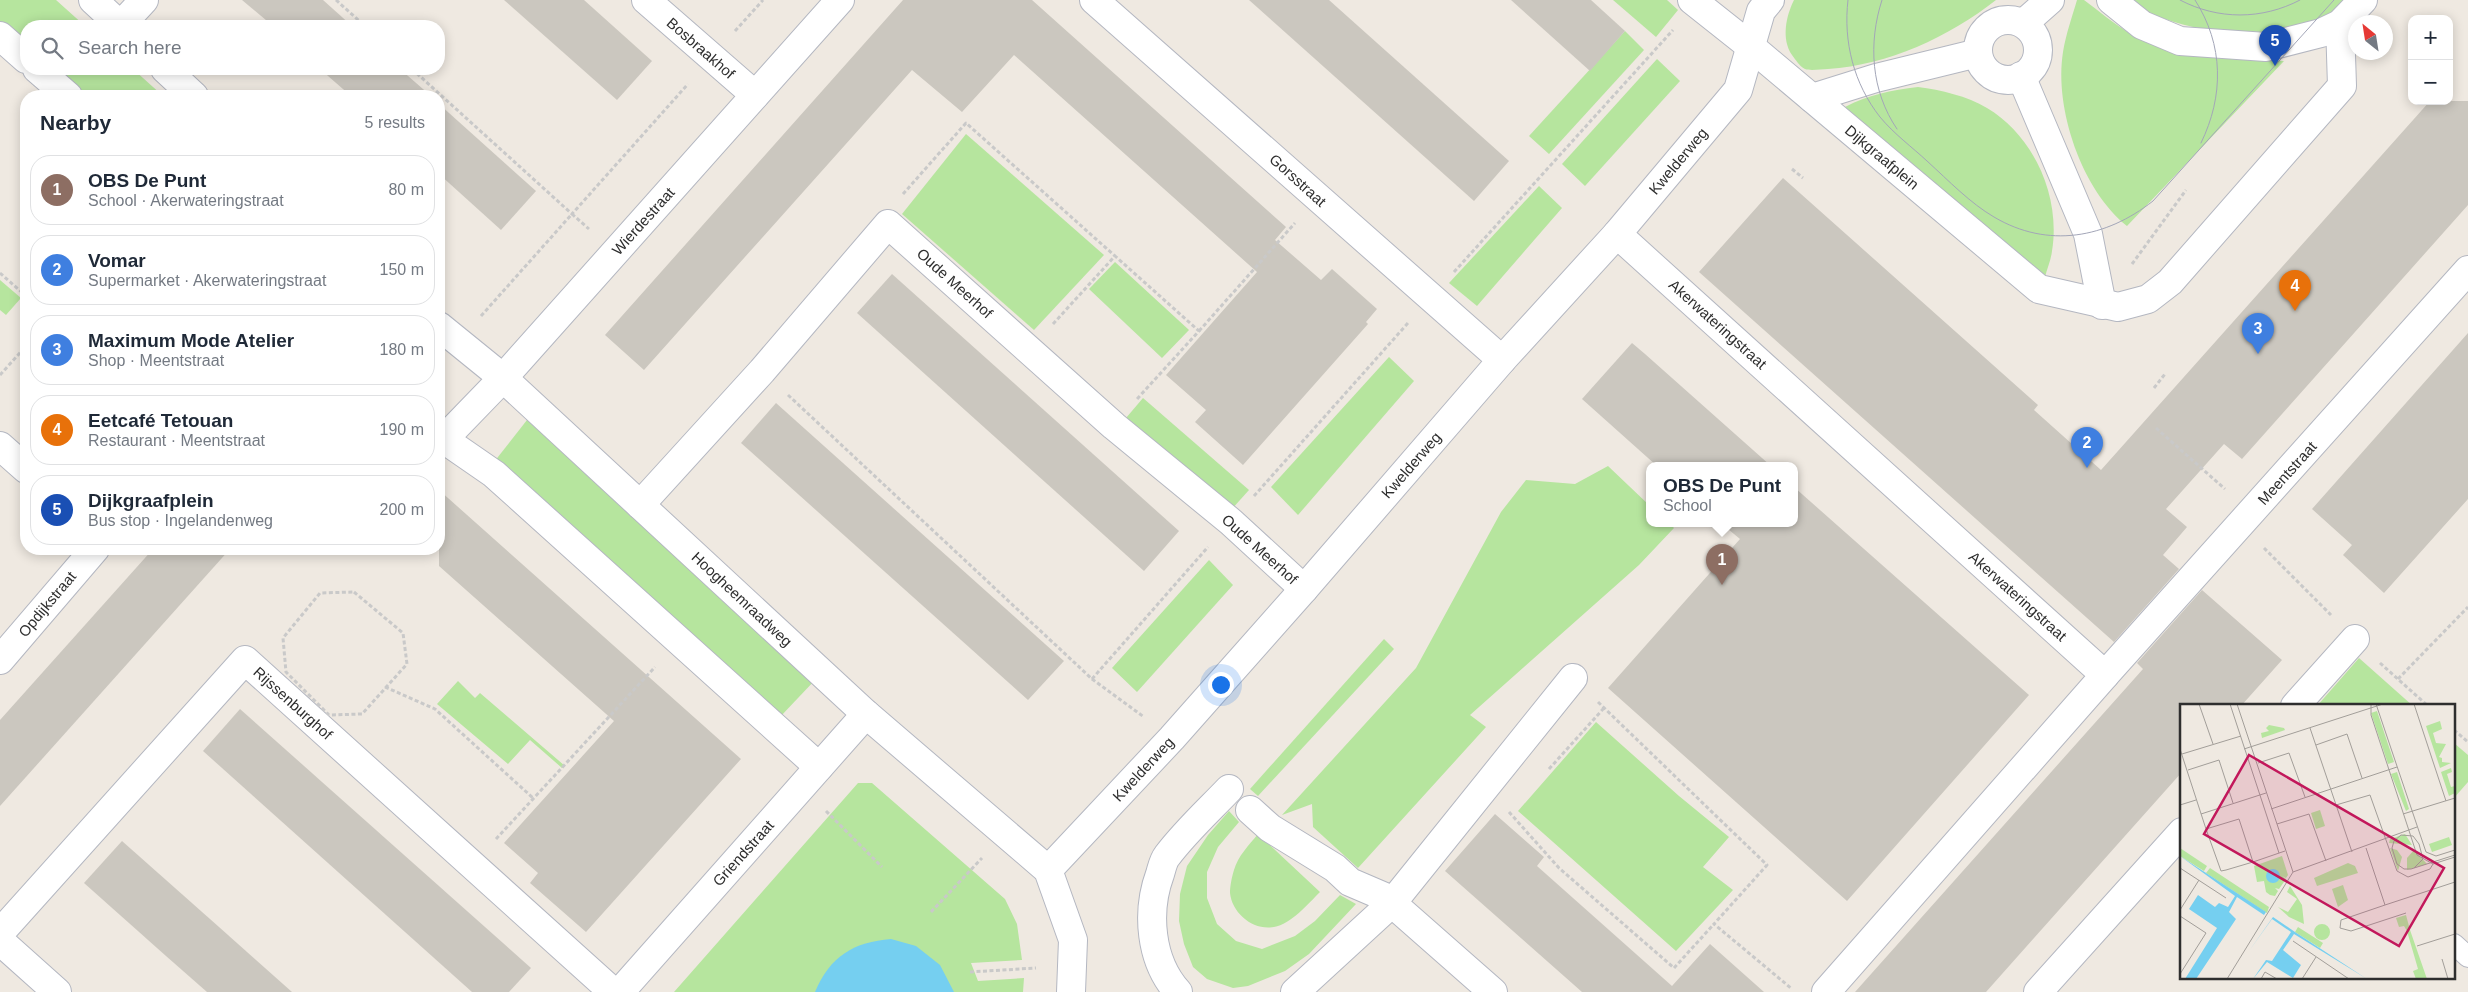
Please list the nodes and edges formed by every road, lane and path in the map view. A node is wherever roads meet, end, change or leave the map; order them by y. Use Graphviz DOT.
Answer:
graph roads {
  1 [pos="93,0"];
  2 [pos="144,0"];
  3 [pos="336,0"];
  4 [pos="646,0"];
  5 [pos="763,0"];
  6 [pos="840,0"];
  7 [pos="1094,0"];
  8 [pos="1770,0"];
  9 [pos="2050,0"];
  10 [pos="2111,0"];
  11 [pos="2363,0"];
  12 [pos="1694,2"];
  13 [pos="114,20"];
  14 [pos="126,20"];
  15 [pos="358,20"];
  16 [pos="2024,23"];
  17 [pos="2340,24"];
  18 [pos="727,25"];
  19 [pos="734,31"];
  20 [pos="0,36"];
  21 [pos="1750,46"];
  22 [pos="1978,53"];
  23 [pos="20,54"];
  24 [pos="711,57"];
  25 [pos="778,69"];
  26 [pos="44,75"];
  27 [pos="171,75"];
  28 [pos="419,75"];
  29 [pos="2021,76"];
  30 [pos="61,90"];
  31 [pos="188,90"];
  32 [pos="435,90"];
  33 [pos="755,95"];
  34 [pos="1812,98"];
  35 [pos="445,99"];
  36 [pos="1792,168"];
  37 [pos="1803,178"];
  38 [pos="2186,190"];
  39 [pos="1318,198"];
  40 [pos="572,214"];
  41 [pos="888,224"];
  42 [pos="1617,234"];
  43 [pos="616,252"];
  44 [pos="1115,256"];
  45 [pos="2468,270"];
  46 [pos="0,273"];
  47 [pos="20,291"];
  48 [pos="1430,298"];
  49 [pos="2102,305"];
  50 [pos="1199,331"];
  51 [pos="448,334"];
  52 [pos="1029,350"];
  53 [pos="20,353"];
  54 [pos="1502,360"];
  55 [pos="762,371"];
  56 [pos="2165,374"];
  57 [pos="0,375"];
  58 [pos="503,378"];
  59 [pos="2154,388"];
  60 [pos="1114,426"];
  61 [pos="2156,428"];
  62 [pos="445,434"];
  63 [pos="445,441"];
  64 [pos="0,446"];
  65 [pos="20,464"];
  66 [pos="640,504"];
  67 [pos="2252,513"];
  68 [pos="1231,522"];
  69 [pos="89,555"];
  70 [pos="1304,589"];
  71 [pos="2468,607"];
  72 [pos="2355,639"];
  73 [pos="680,641"];
  74 [pos="0,660"];
  75 [pos="2106,675"];
  76 [pos="1573,678"];
  77 [pos="1092,679"];
  78 [pos="2398,679"];
  79 [pos="386,687"];
  80 [pos="2297,704"];
  81 [pos="1604,708"];
  82 [pos="866,714"];
  83 [pos="2456,732"];
  84 [pos="1172,738"];
  85 [pos="2468,742"];
  86 [pos="1547,770"];
  87 [pos="810,777"];
  88 [pos="1229,789"];
  89 [pos="533,798"];
  90 [pos="1515,805"];
  91 [pos="1250,810"];
  92 [pos="1005,833"];
  93 [pos="2180,834"];
  94 [pos="473,865"];
  95 [pos="882,867"];
  96 [pos="1048,870"];
  97 [pos="1392,903"];
  98 [pos="931,912"];
  99 [pos="1714,924"];
  100 [pos="0,933"];
  101 [pos="0,941"];
  102 [pos="2456,946"];
  103 [pos="2468,957"];
  104 [pos="970,972"];
  105 [pos="1071,979"];
  106 [pos="57,992"];
  107 [pos="613,992"];
  108 [pos="620,992"];
  109 [pos="1178,992"];
  110 [pos="1295,992"];
  111 [pos="1493,992"];
  112 [pos="1796,992"];
  113 [pos="1826,992"];
  114 [pos="2038,992"];
  1 -- 13 [label="street"];
  2 -- 14 [label="street"];
  3 -- 15 [label="path"];
  4 -- 24 [label="street, Bosbraakhof"];
  5 -- 19 [label="path"];
  6 -- 25 [label="street, Wierdestraat"];
  7 -- 39 [label="street, Gorsstraat"];
  8 -- 21 [label="street"];
  9 -- 16 [label="street"];
  10 -- 17 [label="street"];
  11 -- 17 [label="street"];
  12 -- 21 [label="street, Dijkgraafplein"];
  12 -- 48 [label="path"];
  16 -- 22 [label="street"];
  16 -- 29 [label="street"];
  17 -- 49 [label="street, Dijkgraafplein"];
  18 -- 19 [label="path"];
  19 -- 24 [label="path"];
  19 -- 25 [label="path"];
  20 -- 23 [label="street"];
  21 -- 34 [label="street, Dijkgraafplein"];
  21 -- 42 [label="street, Kwelderweg"];
  22 -- 29 [label="street"];
  22 -- 34 [label="street"];
  24 -- 33 [label="street, Bosbraakhof"];
  24 -- 40 [label="path"];
  25 -- 33 [label="street, Wierdestraat"];
  26 -- 30 [label="street"];
  27 -- 31 [label="street"];
  28 -- 32 [label="path"];
  29 -- 49 [label="street"];
  33 -- 43 [label="street, Wierdestraat"];
  34 -- 49 [label="street, Dijkgraafplein"];
  35 -- 40 [label="path"];
  36 -- 37 [label="path"];
  38 -- 49 [label="path"];
  39 -- 48 [label="street, Gorsstraat"];
  39 -- 50 [label="path"];
  40 -- 43 [label="path"];
  40 -- 51 [label="path"];
  41 -- 44 [label="path"];
  41 -- 52 [label="street, Oude Meerhof"];
  41 -- 55 [label="street"];
  42 -- 54 [label="street, Kwelderweg"];
  42 -- 75 [label="street, Akerwateringstraat"];
  43 -- 58 [label="street, Wierdestraat"];
  44 -- 50 [label="path"];
  44 -- 52 [label="path"];
  45 -- 67 [label="street, Meentstraat"];
  46 -- 47 [label="path"];
  48 -- 54 [label="street, Gorsstraat"];
  48 -- 68 [label="path"];
  50 -- 60 [label="path"];
  51 -- 58 [label="street, Hoogheemraadweg"];
  52 -- 60 [label="street, Oude Meerhof"];
  53 -- 57 [label="path"];
  54 -- 70 [label="street, Kwelderweg"];
  55 -- 66 [label="street"];
  55 -- 77 [label="path"];
  56 -- 59 [label="path"];
  58 -- 62 [label="street, Wierdestraat"];
  58 -- 66 [label="street, Hoogheemraadweg"];
  60 -- 68 [label="street, Oude Meerhof"];
  61 -- 67 [label="path"];
  63 -- 73 [label="street"];
  64 -- 65 [label="street"];
  66 -- 82 [label="street, Hoogheemraadweg"];
  67 -- 75 [label="street, Meentstraat"];
  68 -- 70 [label="street, Oude Meerhof"];
  68 -- 77 [label="path"];
  69 -- 74 [label="street, Opdijkstraat"];
  70 -- 84 [label="street, Kwelderweg"];
  71 -- 78 [label="path"];
  72 -- 80 [label="street"];
  73 -- 87 [label="street"];
  73 -- 89 [label="path"];
  75 -- 113 [label="street"];
  76 -- 81 [label="path"];
  76 -- 97 [label="street"];
  77 -- 84 [label="path"];
  79 -- 79 [label="path"];
  79 -- 89 [label="path"];
  81 -- 86 [label="path"];
  81 -- 99 [label="path"];
  82 -- 87 [label="street, Griendstraat"];
  82 -- 92 [label="street, Hoogheemraadweg"];
  83 -- 85 [label="path"];
  84 -- 96 [label="street, Kwelderweg"];
  87 -- 95 [label="path"];
  87 -- 108 [label="street, Griendstraat"];
  88 -- 109 [label="street"];
  89 -- 94 [label="path"];
  90 -- 99 [label="path"];
  91 -- 97 [label="street"];
  92 -- 96 [label="street, Hoogheemraadweg"];
  92 -- 98 [label="path"];
  93 -- 114 [label="street"];
  94 -- 100 [label="street, Rijssenburghof"];
  94 -- 107 [label="street, Rijssenburghof"];
  96 -- 105 [label="street"];
  97 -- 110 [label="street"];
  97 -- 111 [label="street"];
  99 -- 112 [label="path"];
  101 -- 106 [label="street"];
  102 -- 103 [label="lane"];
  104 -- 105 [label="path"];
}
